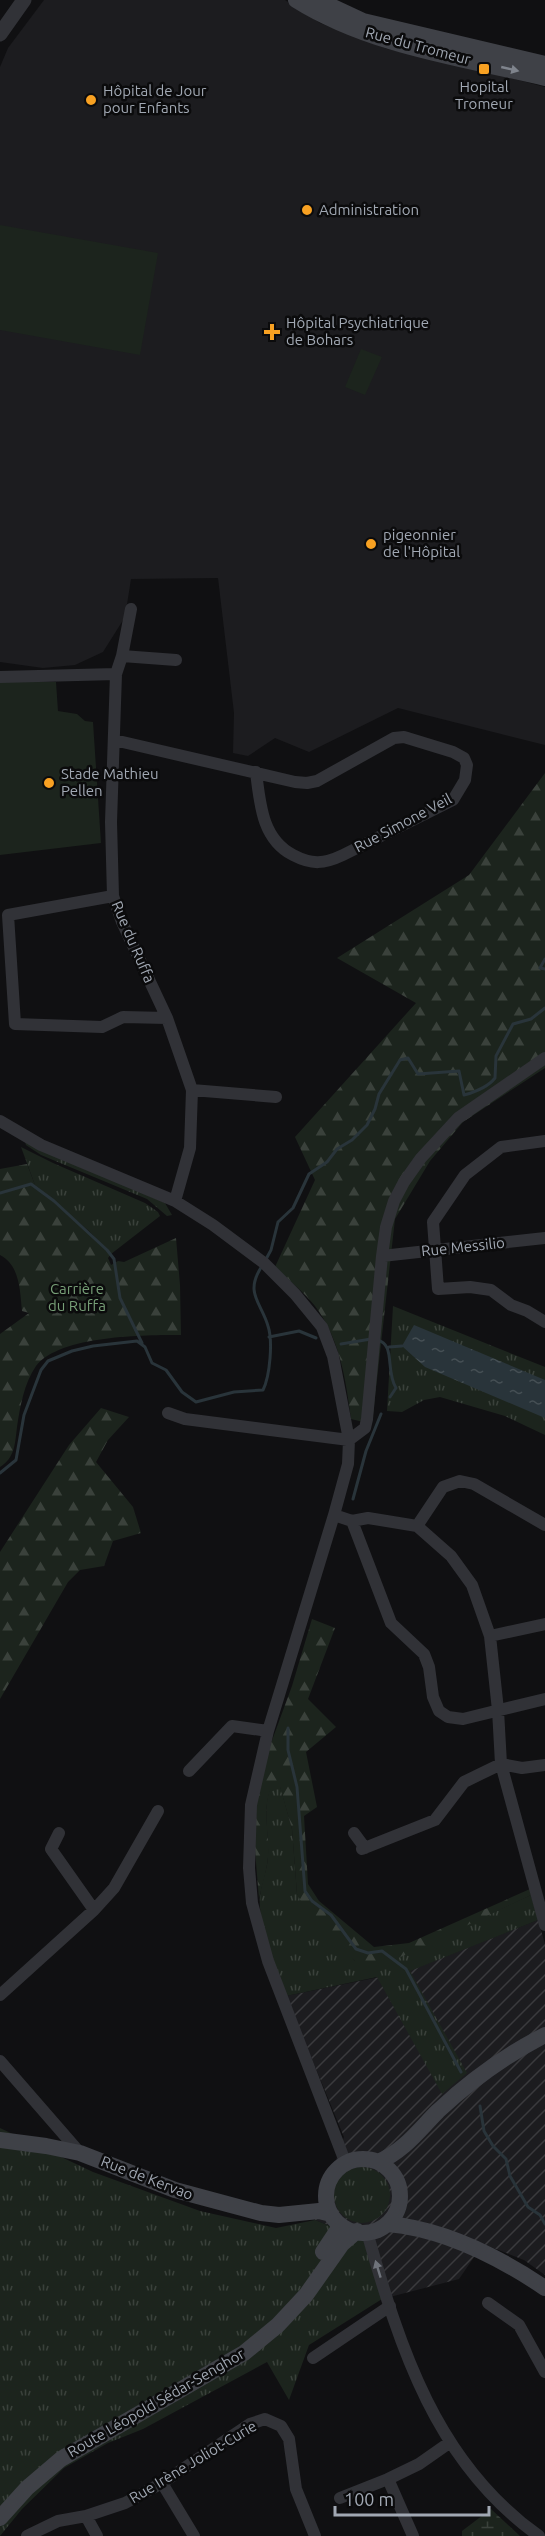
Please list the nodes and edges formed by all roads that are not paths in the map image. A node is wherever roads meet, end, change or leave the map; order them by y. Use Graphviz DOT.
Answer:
graph roads {
  1 [pos="24,0"];
  2 [pos="296,0"];
  3 [pos="318,0"];
  4 [pos="0,34"];
  5 [pos="432,45"];
  6 [pos="545,64"];
  7 [pos="545,78"];
  8 [pos="131,609"];
  9 [pos="122,656"];
  10 [pos="176,660"];
  11 [pos="116,674"];
  12 [pos="0,677"];
  13 [pos="114,740"];
  14 [pos="256,772"];
  15 [pos="113,896"];
  16 [pos="167,1018"];
  17 [pos="545,1058"];
  18 [pos="192,1090"];
  19 [pos="276,1097"];
  20 [pos="0,1121"];
  21 [pos="545,1141"];
  22 [pos="175,1202"];
  23 [pos="545,1238"];
  24 [pos="435,1250"];
  25 [pos="382,1256"];
  26 [pos="545,1322"];
  27 [pos="168,1413"];
  28 [pos="349,1440"];
  29 [pos="334,1515"];
  30 [pos="352,1521"];
  31 [pos="545,1525"];
  32 [pos="417,1526"];
  33 [pos="545,1624"];
  34 [pos="490,1636"];
  35 [pos="545,1699"];
  36 [pos="498,1710"];
  37 [pos="268,1731"];
  38 [pos="501,1764"];
  39 [pos="545,1765"];
  40 [pos="189,1771"];
  41 [pos="158,1811"];
  42 [pos="59,1833"];
  43 [pos="354,1833"];
  44 [pos="94,1910"];
  45 [pos="545,1925"];
  46 [pos="0,1995"];
  47 [pos="545,2035"];
  48 [pos="545,2045"];
  49 [pos="0,2061"];
  50 [pos="0,2140"];
  51 [pos="80,2153"];
  52 [pos="378,2162"];
  53 [pos="346,2164"];
  54 [pos="396,2179"];
  55 [pos="325,2194"];
  56 [pos="399,2203"];
  57 [pos="294,2215"];
  58 [pos="335,2219"];
  59 [pos="387,2224"];
  60 [pos="417,2227"];
  61 [pos="362,2232"];
  62 [pos="545,2288"];
  63 [pos="488,2303"];
  64 [pos="390,2306"];
  65 [pos="313,2358"];
  66 [pos="545,2372"];
  67 [pos="449,2442"];
  68 [pos="388,2479"];
  69 [pos="162,2483"];
  70 [pos="340,2498"];
  71 [pos="0,2501"];
  72 [pos="86,2516"];
  73 [pos="0,2518"];
  74 [pos="408,2535"];
  75 [pos="27,2536"];
  76 [pos="97,2536"];
  77 [pos="194,2536"];
  78 [pos="315,2536"];
  79 [pos="539,2536"];
  1 -- 4 [label="street"];
  2 -- 5 [label="main road, Rue du Tromeur"];
  3 -- 5 [label="main road, Rue du Tromeur"];
  5 -- 6 [label="main road, Rue du Tromeur"];
  5 -- 7 [label="main road, Rue du Tromeur, one-way"];
  8 -- 9 [label="street, Rue du Ruffa"];
  9 -- 10 [label="street"];
  9 -- 11 [label="street, Rue du Ruffa"];
  11 -- 12 [label="street"];
  11 -- 13 [label="street, Rue du Ruffa"];
  13 -- 14 [label="street"];
  13 -- 15 [label="street, Rue du Ruffa"];
  14 -- 14 [label="street, Rue Simone Veil"];
  15 -- 16 [label="street, Rue du Ruffa"];
  15 -- 16 [label="street"];
  16 -- 18 [label="street, Rue du Ruffa"];
  17 -- 25 [label="street"];
  18 -- 19 [label="street"];
  18 -- 22 [label="street, Rue du Ruffa"];
  20 -- 22 [label="street"];
  21 -- 24 [label="street"];
  22 -- 28 [label="street"];
  23 -- 24 [label="street, Rue Messilio"];
  24 -- 25 [label="street, Rue Messilio"];
  24 -- 26 [label="street"];
  25 -- 28 [label="street"];
  27 -- 28 [label="street"];
  28 -- 29 [label="street"];
  29 -- 30 [label="street"];
  29 -- 37 [label="street"];
  30 -- 32 [label="street"];
  30 -- 36 [label="street"];
  31 -- 32 [label="street"];
  32 -- 34 [label="street"];
  33 -- 34 [label="street"];
  34 -- 36 [label="street"];
  35 -- 36 [label="street"];
  36 -- 38 [label="street"];
  37 -- 40 [label="street"];
  37 -- 53 [label="street"];
  38 -- 39 [label="street"];
  38 -- 43 [label="street"];
  38 -- 45 [label="street"];
  41 -- 44 [label="street"];
  42 -- 44 [label="street"];
  44 -- 46 [label="street"];
  47 -- 52 [label="main road"];
  48 -- 54 [label="main road"];
  49 -- 51 [label="street"];
  50 -- 51 [label="main road, Rue de Kervao"];
  51 -- 57 [label="main road, Rue de Kervao"];
  52 -- 53 [label="main road"];
  52 -- 54 [label="main road"];
  53 -- 55 [label="main road"];
  54 -- 56 [label="main road"];
  55 -- 57 [label="main road"];
  55 -- 58 [label="main road"];
  56 -- 59 [label="main road"];
  56 -- 60 [label="main road"];
  57 -- 58 [label="main road, Rue de Kervao"];
  58 -- 61 [label="main road"];
  58 -- 71 [label="main road, Route Léopold Sédar-Senghor"];
  59 -- 60 [label="main road"];
  59 -- 61 [label="main road"];
  60 -- 62 [label="main road"];
  64 -- 61 [label="street, one-way"];
  61 -- 73 [label="main road, Route Léopold Sédar-Senghor"];
  63 -- 66 [label="street"];
  64 -- 65 [label="street"];
  64 -- 67 [label="street"];
  67 -- 68 [label="street"];
  67 -- 79 [label="street"];
  68 -- 70 [label="street"];
  68 -- 74 [label="street"];
  69 -- 72 [label="street, Rue Irène Joliot-Curie"];
  69 -- 77 [label="street"];
  69 -- 78 [label="street, Rue Irène Joliot-Curie"];
  72 -- 75 [label="street, Rue Irène Joliot-Curie"];
  72 -- 76 [label="street"];
}
